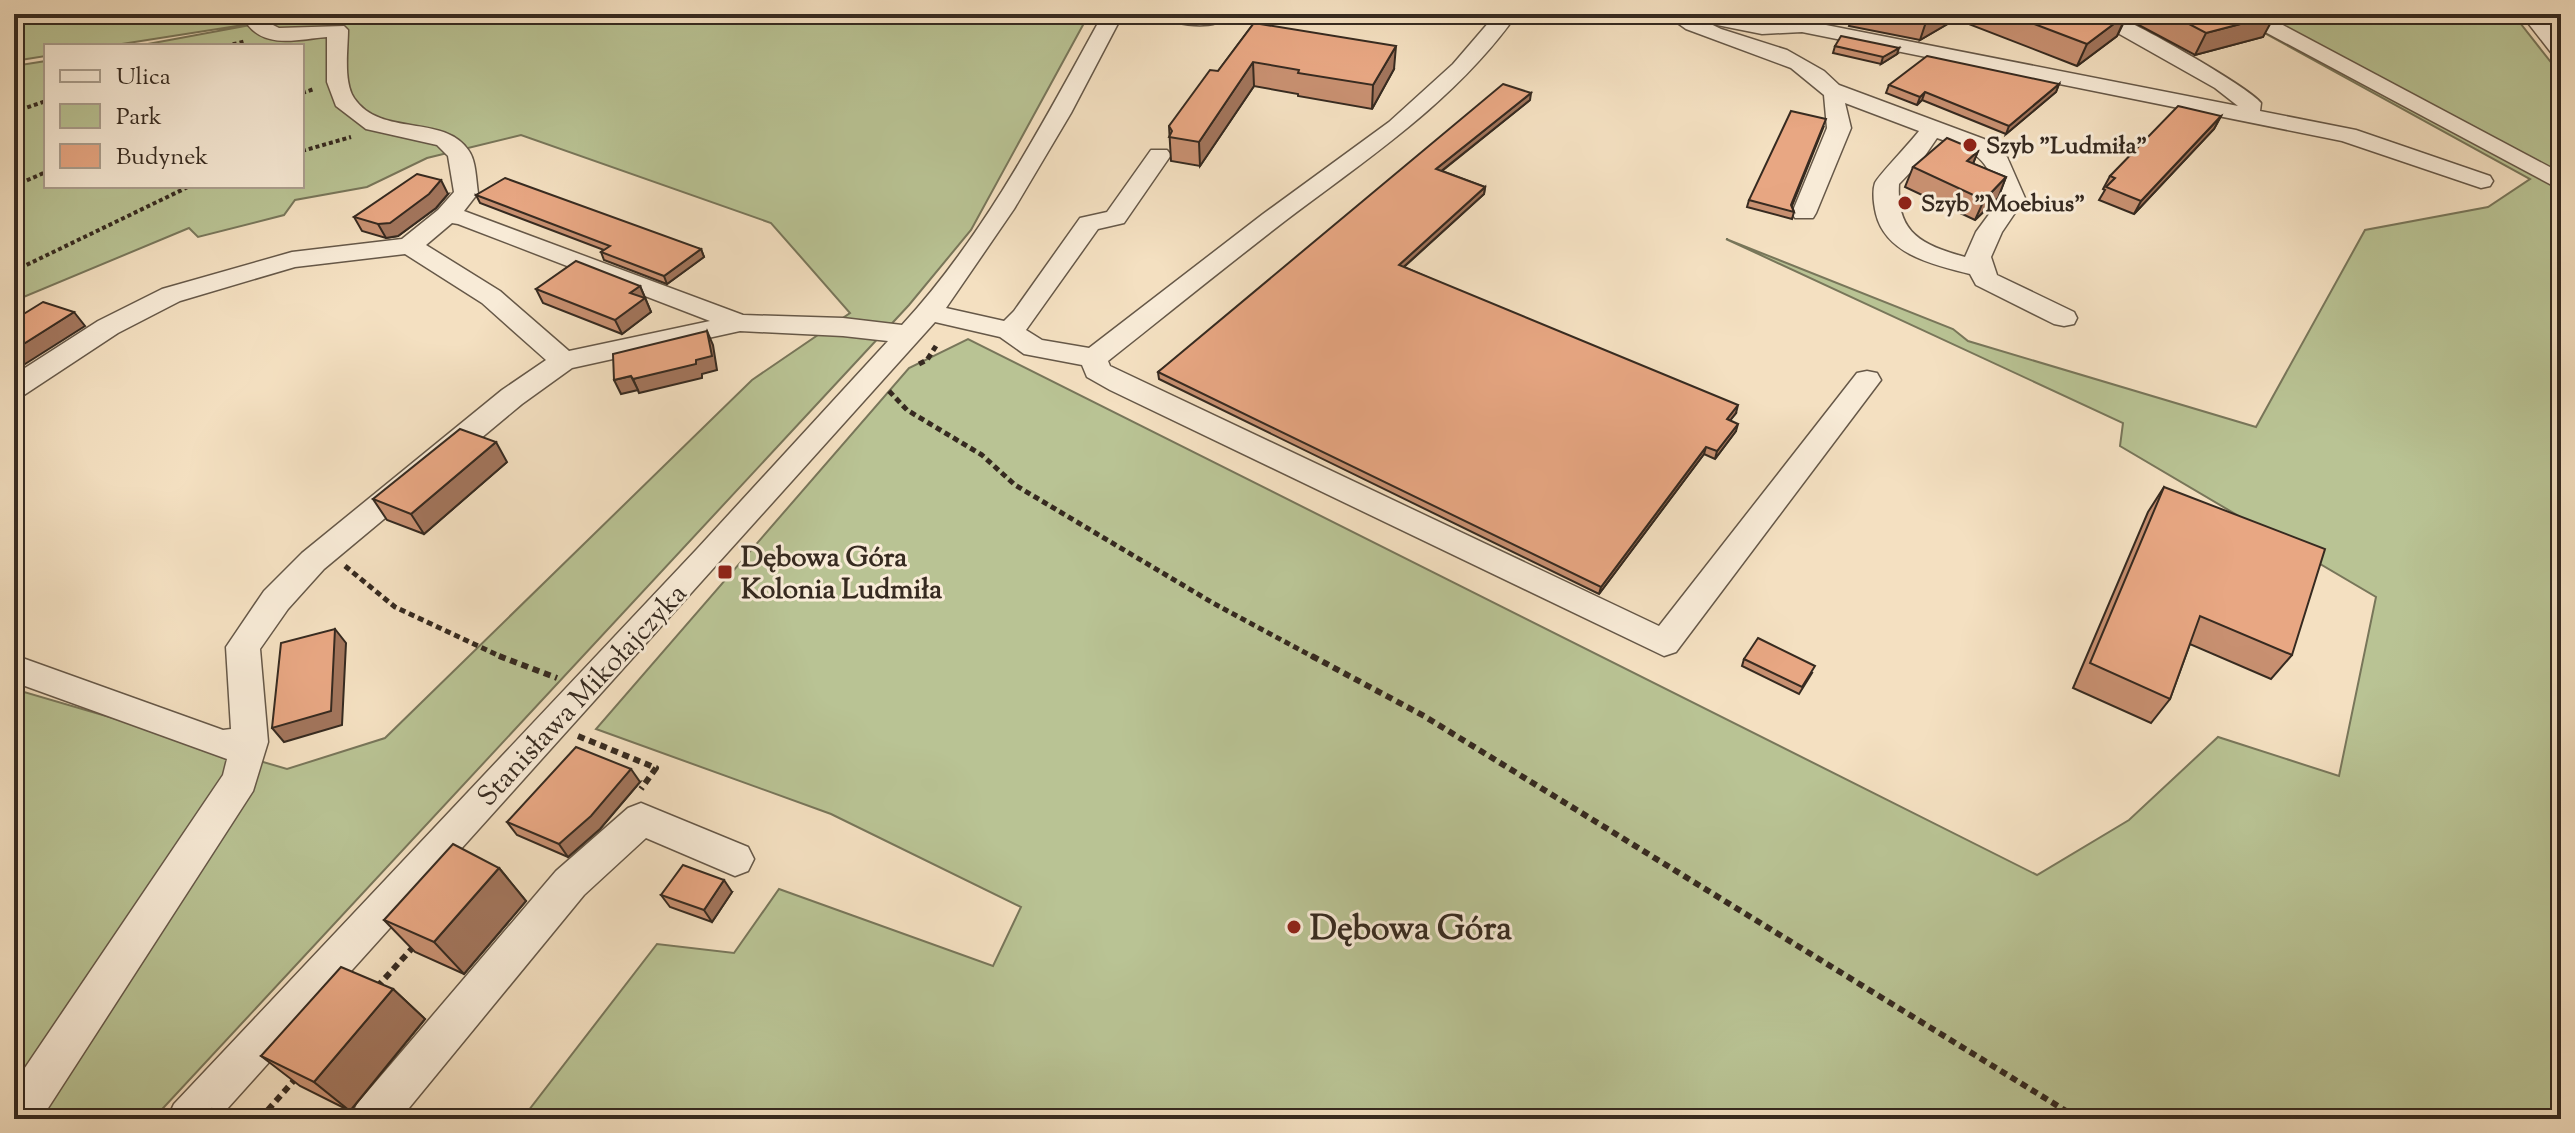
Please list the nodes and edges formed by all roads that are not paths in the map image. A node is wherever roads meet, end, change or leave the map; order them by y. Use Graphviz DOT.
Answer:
graph roads {
  1 [pos="1113,14"];
  2 [pos="1165,14"];
  3 [pos="1507,14"];
  4 [pos="1675,14"];
  5 [pos="1702,14"];
  6 [pos="1830,14"];
  7 [pos="2094,14"];
  8 [pos="2246,14"];
  9 [pos="2531,14"];
  10 [pos="1211,20"];
  11 [pos="258,25"];
  12 [pos="1806,27"];
  13 [pos="2561,50"];
  14 [pos="1839,93"];
  15 [pos="2248,115"];
  16 [pos="1933,127"];
  17 [pos="1159,155"];
  18 [pos="2481,181"];
  19 [pos="2561,183"];
  20 [pos="1804,213"];
  21 [pos="447,215"];
  22 [pos="409,246"];
  23 [pos="1982,269"];
  24 [pos="2064,318"];
  25 [pos="740,323"];
  26 [pos="920,324"];
  27 [pos="1009,331"];
  28 [pos="1094,358"];
  29 [pos="563,361"];
  30 [pos="1867,380"];
  31 [pos="14,388"];
  32 [pos="14,668"];
  33 [pos="250,742"];
  34 [pos="735,859"];
  35 [pos="16,1119"];
  36 [pos="189,1119"];
  37 [pos="372,1119"];
  1 -- 26 [label="street, Stanisława Mikołajczyka"];
  2 -- 10 [label="street"];
  3 -- 28 [label="street"];
  4 -- 14 [label="street"];
  5 -- 12 [label="street"];
  6 -- 12 [label="street"];
  7 -- 15 [label="street"];
  8 -- 19 [label="street"];
  9 -- 13 [label="street"];
  11 -- 21 [label="street"];
  12 -- 15 [label="street"];
  14 -- 16 [label="street"];
  14 -- 20 [label="street"];
  15 -- 18 [label="street"];
  16 -- 23 [label="street"];
  16 -- 23 [label="street"];
  17 -- 27 [label="street"];
  21 -- 22 [label="street"];
  21 -- 25 [label="street"];
  22 -- 29 [label="street"];
  22 -- 31 [label="street"];
  23 -- 24 [label="street"];
  25 -- 26 [label="street"];
  25 -- 29 [label="street"];
  26 -- 27 [label="street"];
  26 -- 36 [label="street, Stanisława Mikołajczyka"];
  27 -- 28 [label="street"];
  28 -- 30 [label="street"];
  29 -- 33 [label="street"];
  32 -- 33 [label="street"];
  33 -- 35 [label="street"];
  34 -- 37 [label="street"];
}
